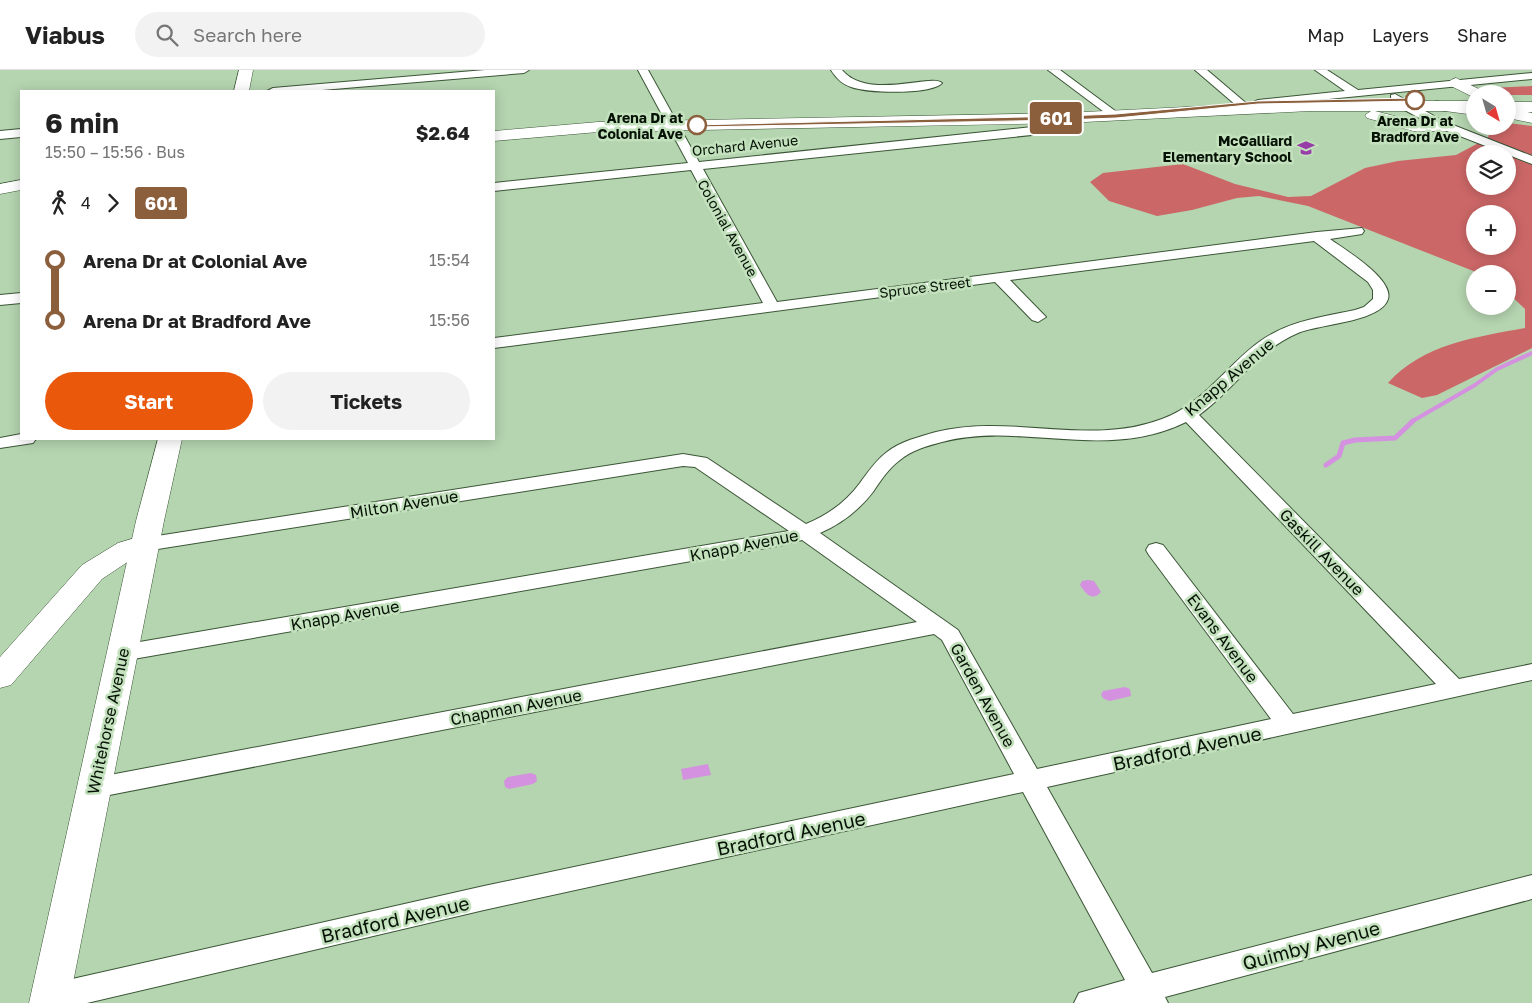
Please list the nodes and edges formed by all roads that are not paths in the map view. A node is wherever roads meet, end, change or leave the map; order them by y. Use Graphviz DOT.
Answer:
graph roads {
  1 [pos="246,70"];
  2 [pos="524,70"];
  3 [pos="643,70"];
  4 [pos="836,70"];
  5 [pos="1053,70"];
  6 [pos="1200,70"];
  7 [pos="1320,70"];
  8 [pos="1442,74"];
  9 [pos="1532,76"];
  10 [pos="937,82"];
  11 [pos="1456,83"];
  12 [pos="1466,88"];
  13 [pos="242,90"];
  14 [pos="285,90"];
  15 [pos="1355,93"];
  16 [pos="1402,98"];
  17 [pos="1466,101"];
  18 [pos="1532,101"];
  19 [pos="1258,102"];
  20 [pos="1241,104"];
  21 [pos="1516,104"];
  22 [pos="1516,106"];
  23 [pos="1292,107"];
  24 [pos="1532,107"];
  25 [pos="1466,108"];
  26 [pos="1516,109"];
  27 [pos="1116,116"];
  28 [pos="1532,118"];
  29 [pos="672,126"];
  30 [pos="1448,126"];
  31 [pos="1051,129"];
  32 [pos="20,133"];
  33 [pos="0,135"];
  34 [pos="495,136"];
  35 [pos="1532,160"];
  36 [pos="694,166"];
  37 [pos="20,185"];
  38 [pos="495,187"];
  39 [pos="0,189"];
  40 [pos="1357,231"];
  41 [pos="1317,236"];
  42 [pos="999,278"];
  43 [pos="20,298"];
  44 [pos="0,300"];
  45 [pos="772,306"];
  46 [pos="1038,317"];
  47 [pos="495,343"];
  48 [pos="1188,414"];
  49 [pos="20,440"];
  50 [pos="170,440"];
  51 [pos="0,443"];
  52 [pos="662,464"];
  53 [pos="806,533"];
  54 [pos="145,544"];
  55 [pos="1156,550"];
  56 [pos="938,626"];
  57 [pos="122,653"];
  58 [pos="1532,672"];
  59 [pos="0,678"];
  60 [pos="1455,689"];
  61 [pos="1289,726"];
  62 [pos="1031,782"];
  63 [pos="94,788"];
  64 [pos="1532,887"];
  65 [pos="1149,996"];
  66 [pos="50,1001"];
  67 [pos="1089,1003"];
  1 -- 13 [label="main road"];
  2 -- 14 [label="street"];
  3 -- 29 [label="street, Colonial Avenue"];
  4 -- 10 [label="street"];
  5 -- 27 [label="street"];
  6 -- 20 [label="street"];
  7 -- 15 [label="street"];
  8 -- 11 [label="street"];
  9 -- 11 [label="street"];
  11 -- 12 [label="main road"];
  11 -- 16 [label="street"];
  15 -- 16 [label="street"];
  15 -- 19 [label="street"];
  16 -- 17 [label="main road"];
  16 -- 19 [label="main road"];
  16 -- 23 [label="main road"];
  16 -- 25 [label="main road"];
  16 -- 30 [label="street"];
  18 -- 21 [label="main road"];
  19 -- 20 [label="main road"];
  20 -- 27 [label="main road"];
  22 -- 24 [label="main road"];
  23 -- 27 [label="main road"];
  23 -- 30 [label="main road"];
  26 -- 28 [label="main road"];
  27 -- 29 [label="main road"];
  29 -- 34 [label="main road"];
  29 -- 36 [label="street, Colonial Avenue"];
  30 -- 35 [label="street"];
  31 -- 36 [label="street, Orchard Avenue"];
  32 -- 33 [label="street"];
  36 -- 38 [label="street, Orchard Avenue"];
  36 -- 45 [label="street, Colonial Avenue"];
  37 -- 39 [label="main road"];
  40 -- 41 [label="street, Spruce Street"];
  41 -- 42 [label="street, Spruce Street"];
  41 -- 48 [label="street, Knapp Avenue"];
  42 -- 45 [label="street, Spruce Street"];
  42 -- 46 [label="street"];
  43 -- 44 [label="street"];
  45 -- 47 [label="street, Spruce Street"];
  48 -- 53 [label="street, Knapp Avenue"];
  48 -- 60 [label="street, Gaskill Avenue"];
  49 -- 51 [label="street"];
  50 -- 54 [label="main road, Whitehorse Avenue"];
  52 -- 53 [label="street, Garden Avenue"];
  52 -- 54 [label="street, Milton Avenue"];
  53 -- 56 [label="street, Garden Avenue"];
  53 -- 57 [label="street, Knapp Avenue"];
  54 -- 57 [label="main road, Whitehorse Avenue"];
  54 -- 59 [label="main road"];
  55 -- 61 [label="street, Evans Avenue"];
  56 -- 62 [label="street, Garden Avenue"];
  56 -- 63 [label="street, Chapman Avenue"];
  57 -- 63 [label="main road, Whitehorse Avenue"];
  58 -- 60 [label="street, Bradford Avenue"];
  60 -- 61 [label="street, Bradford Avenue"];
  61 -- 62 [label="street, Bradford Avenue"];
  62 -- 65 [label="street, Garden Avenue"];
  62 -- 66 [label="street, Bradford Avenue"];
  63 -- 66 [label="main road, Whitehorse Avenue"];
  64 -- 65 [label="street, Quimby Avenue"];
  65 -- 67 [label="street, Quimby Avenue"];
}
